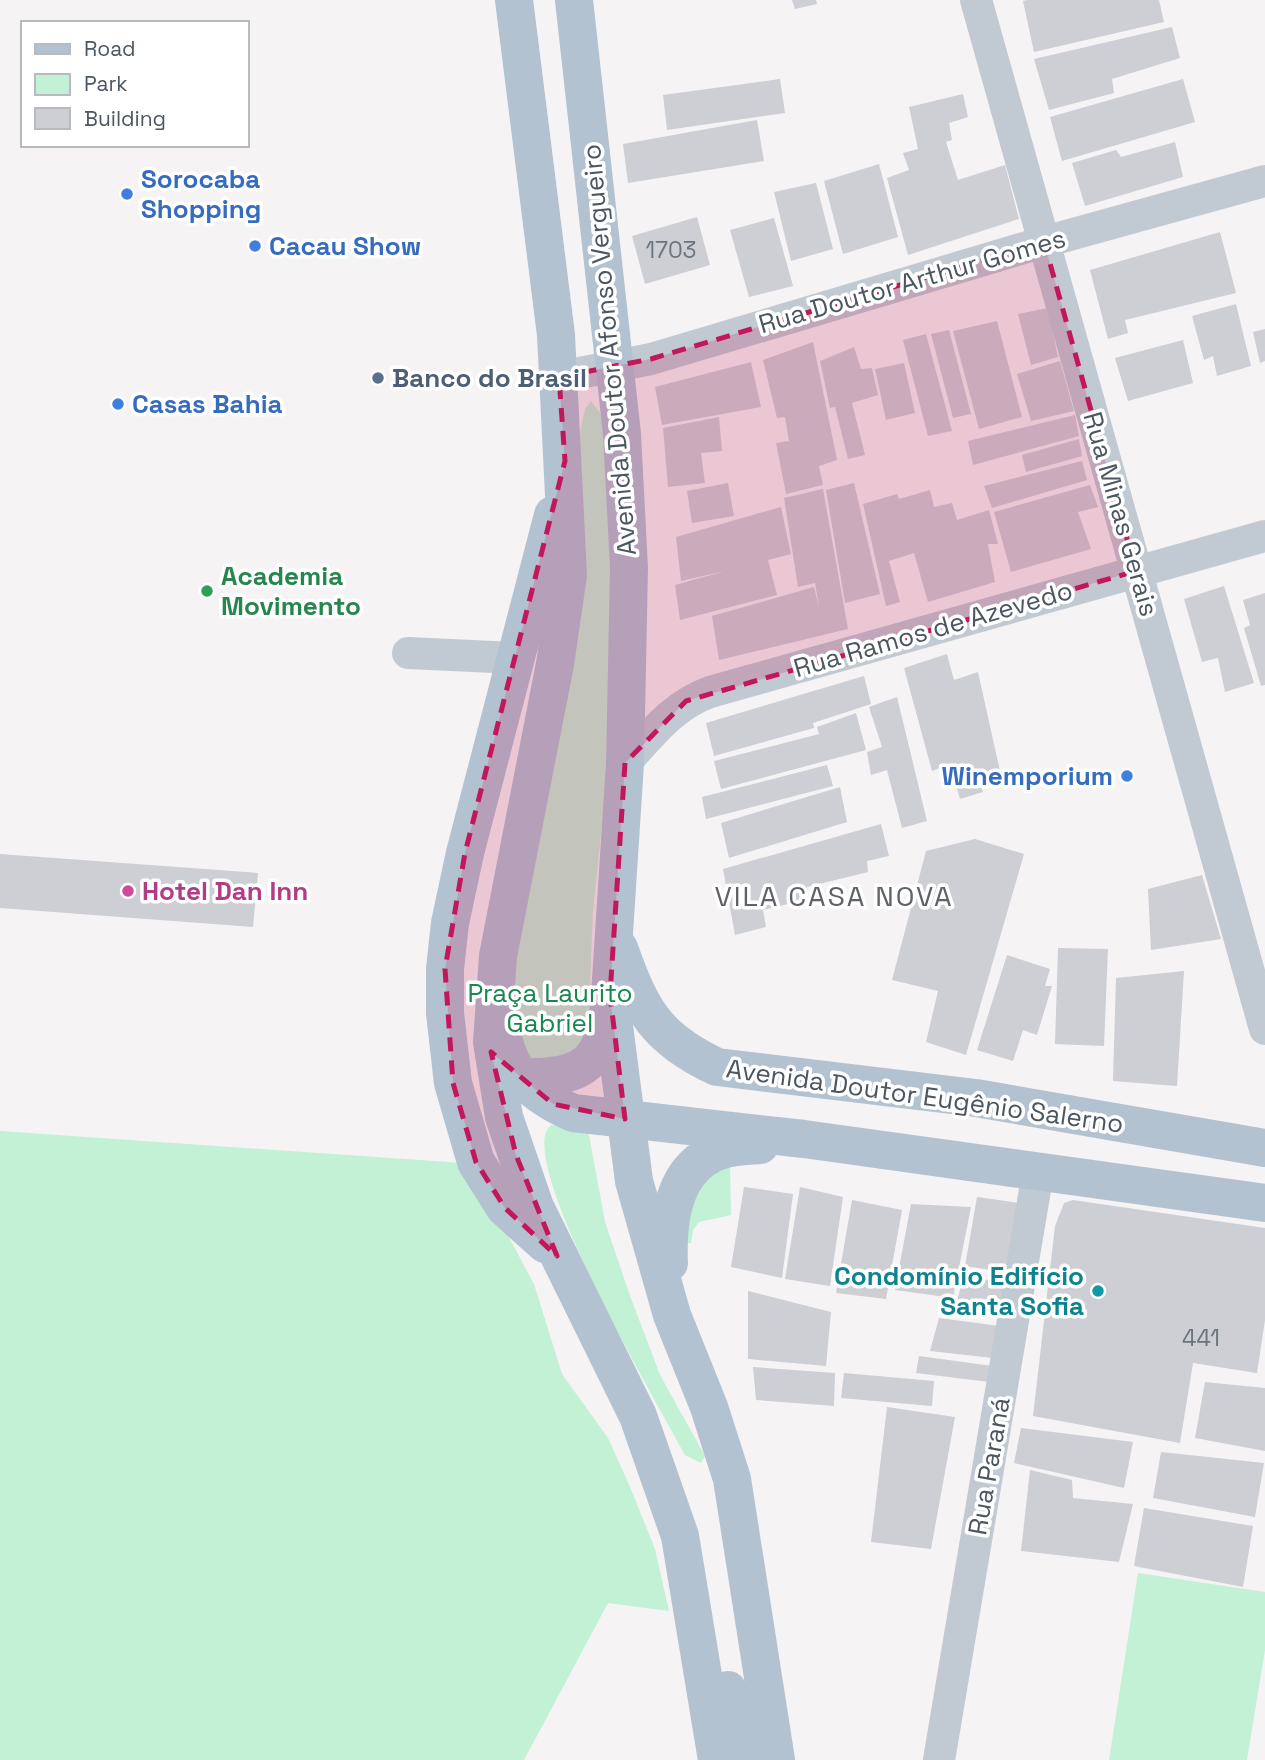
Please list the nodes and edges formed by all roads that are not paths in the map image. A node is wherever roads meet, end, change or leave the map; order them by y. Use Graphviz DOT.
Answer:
graph roads {
  1 [pos="514,0"];
  2 [pos="574,0"];
  3 [pos="976,0"];
  4 [pos="1265,181"];
  5 [pos="1044,242"];
  6 [pos="613,366"];
  7 [pos="559,377"];
  8 [pos="565,461"];
  9 [pos="1265,536"];
  10 [pos="1136,571"];
  11 [pos="408,653"];
  12 [pos="514,658"];
  13 [pos="625,763"];
  14 [pos="614,933"];
  15 [pos="498,956"];
  16 [pos="610,995"];
  17 [pos="1265,1029"];
  18 [pos="520,1077"];
  19 [pos="625,1119"];
  20 [pos="804,1139"];
  21 [pos="1265,1147"];
  22 [pos="1038,1172"];
  23 [pos="1265,1203"];
  24 [pos="556,1256"];
  25 [pos="672,1315"];
  26 [pos="638,1416"];
  27 [pos="717,1760"];
  28 [pos="760,1760"];
  29 [pos="776,1760"];
  30 [pos="939,1760"];
  1 -- 7 [label="main road, Avenida Doutor Afonso Vergueiro"];
  2 -- 6 [label="main road, Avenida Doutor Afonso Vergueiro"];
  3 -- 5 [label="street, Rua Minas Gerais"];
  4 -- 5 [label="street, Rua Doutor Arthur Gomes"];
  5 -- 6 [label="street, Rua Doutor Arthur Gomes"];
  5 -- 10 [label="street, Rua Minas Gerais"];
  6 -- 7 [label="street, Rua Doutor Arthur Gomes"];
  6 -- 13 [label="main road, Avenida Doutor Afonso Vergueiro"];
  7 -- 8 [label="main road, Avenida Doutor Afonso Vergueiro"];
  8 -- 12 [label="main road"];
  8 -- 15 [label="main road, Avenida Doutor Afonso Vergueiro"];
  9 -- 10 [label="street, Rua Ramos de Azevedo"];
  10 -- 13 [label="street, Rua Ramos de Azevedo"];
  10 -- 17 [label="street, Rua Minas Gerais"];
  11 -- 12 [label="street"];
  12 -- 24 [label="main road"];
  13 -- 14 [label="main road, Avenida Doutor Afonso Vergueiro"];
  14 -- 16 [label="main road, Avenida Doutor Afonso Vergueiro"];
  14 -- 21 [label="main road, Avenida Doutor Eugênio Salerno"];
  15 -- 18 [label="main road, Avenida Doutor Afonso Vergueiro"];
  15 -- 24 [label="main road, Avenida Doutor Afonso Vergueiro"];
  16 -- 18 [label="main road"];
  16 -- 19 [label="main road, Avenida Doutor Afonso Vergueiro"];
  18 -- 19 [label="main road, Avenida Doutor Afonso Vergueiro"];
  19 -- 20 [label="main road"];
  19 -- 25 [label="main road, Avenida Doutor Afonso Vergueiro"];
  20 -- 22 [label="main road"];
  20 -- 25 [label="main road"];
  22 -- 23 [label="main road"];
  22 -- 30 [label="street, Rua Paraná"];
  24 -- 26 [label="main road, Avenida Doutor Afonso Vergueiro"];
  25 -- 29 [label="main road, Avenida Doutor Afonso Vergueiro"];
  26 -- 27 [label="main road, Avenida Doutor Afonso Vergueiro"];
  26 -- 28 [label="main road"];
}
